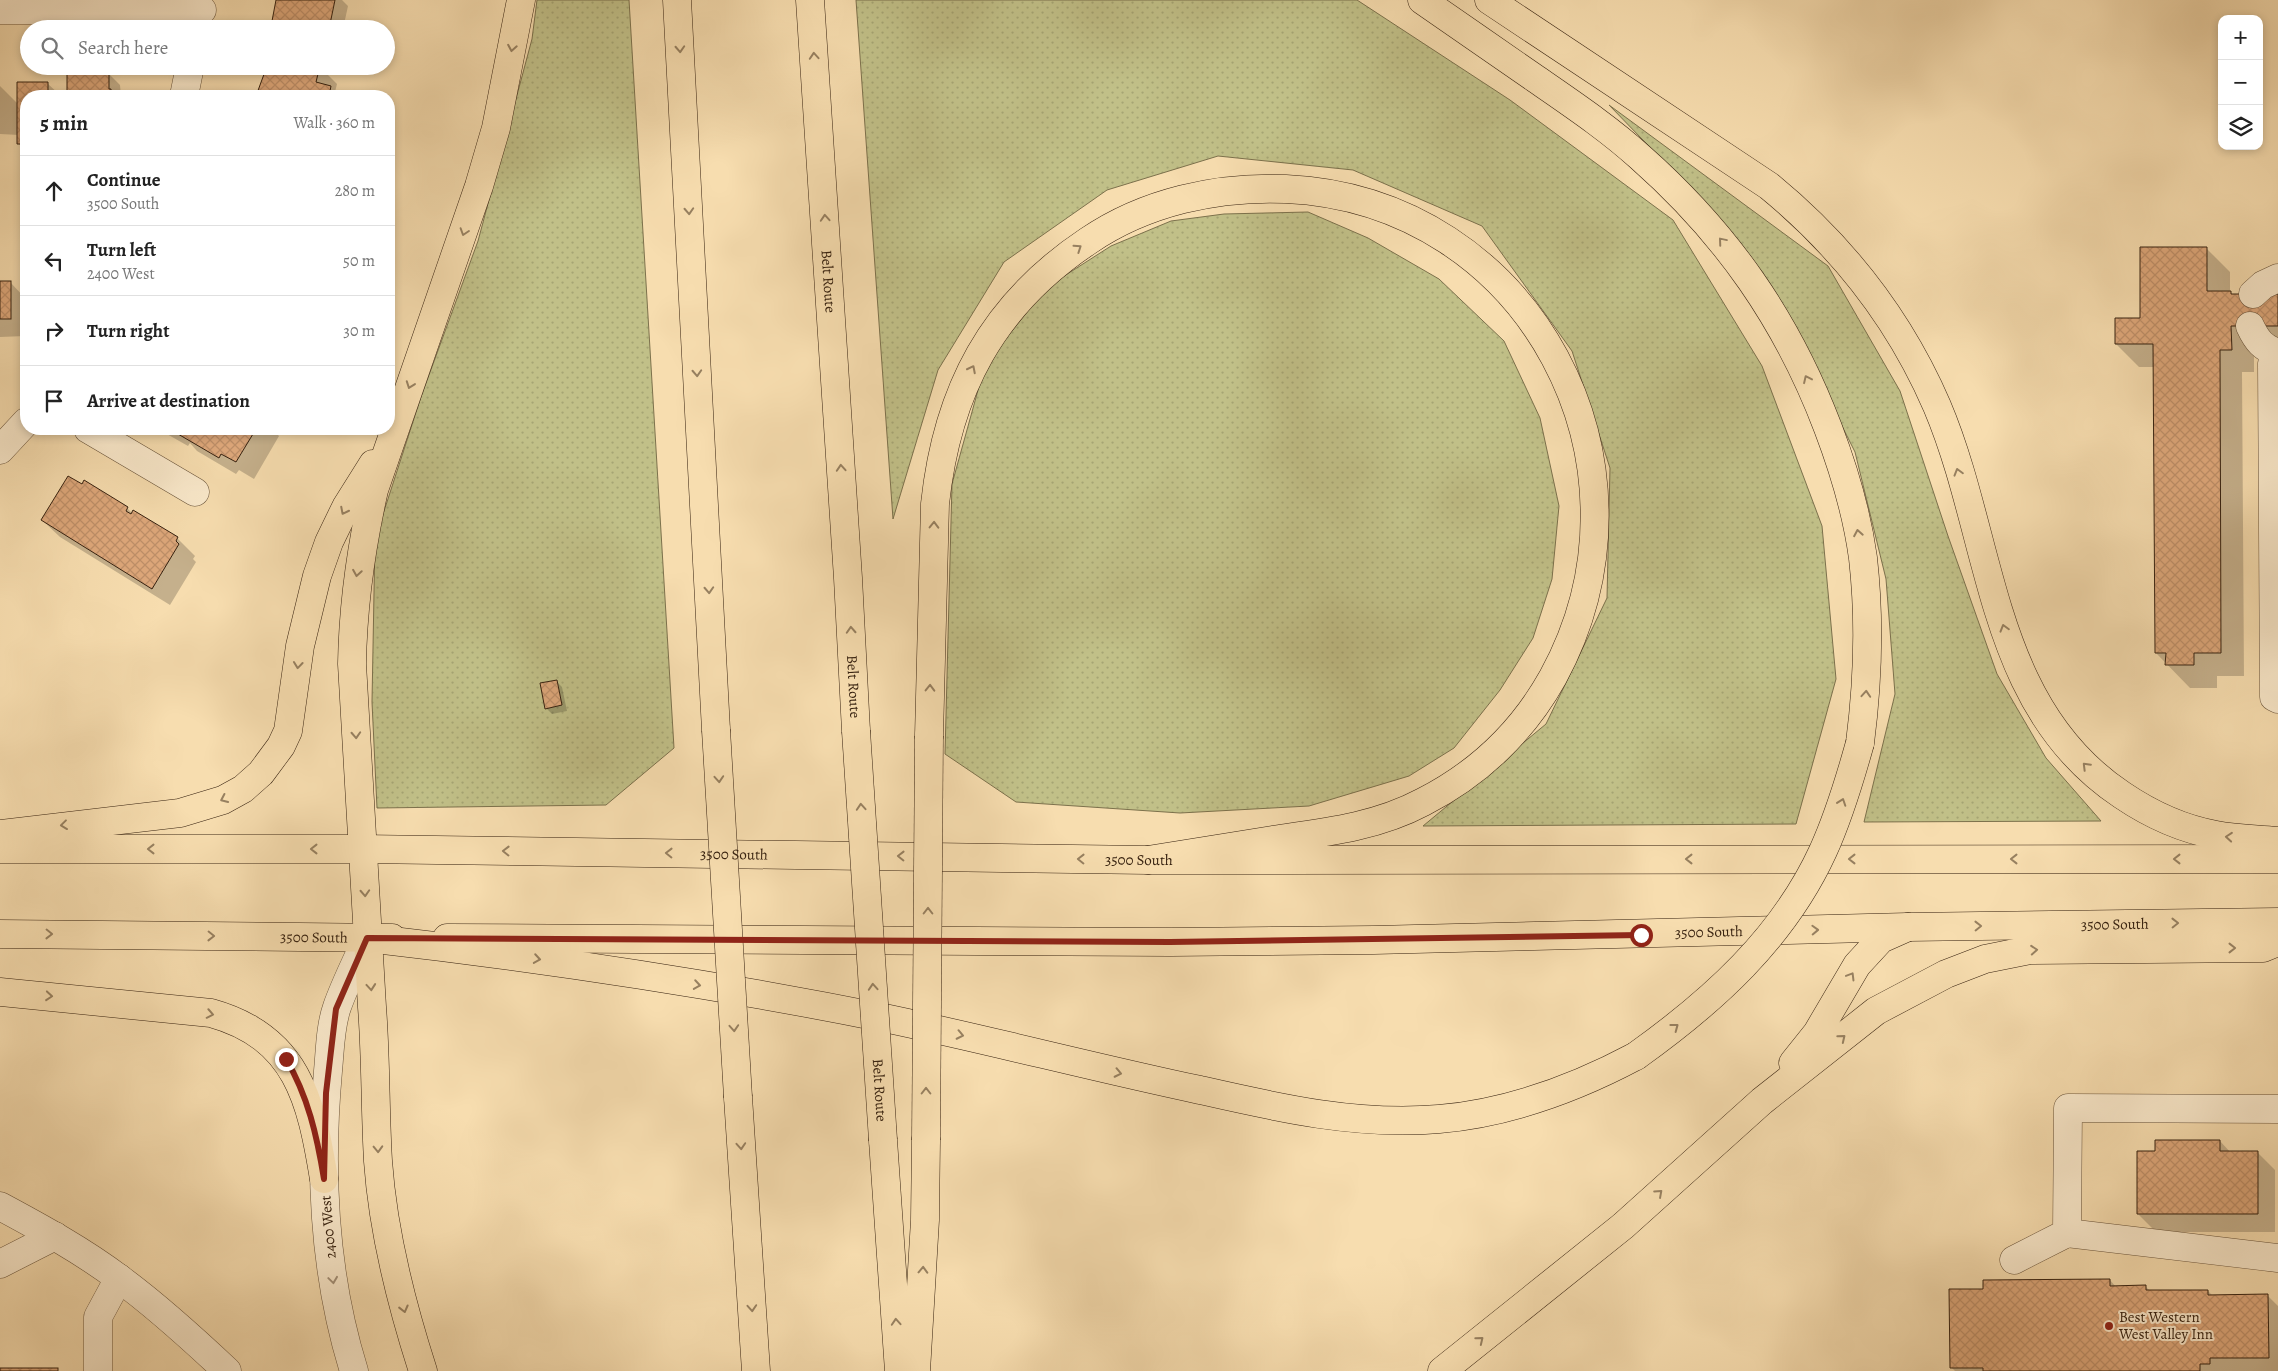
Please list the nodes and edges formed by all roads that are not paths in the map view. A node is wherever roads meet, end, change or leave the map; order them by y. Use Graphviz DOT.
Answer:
graph roads {
  1 [pos="521,0"];
  2 [pos="677,0"];
  3 [pos="810,0"];
  4 [pos="1422,0"];
  5 [pos="1489,0"];
  6 [pos="0,10"];
  7 [pos="201,13"];
  8 [pos="188,75"];
  9 [pos="185,90"];
  10 [pos="2278,278"];
  11 [pos="2254,294"];
  12 [pos="2250,326"];
  13 [pos="2278,354"];
  14 [pos="395,426"];
  15 [pos="20,428"];
  16 [pos="98,435"];
  17 [pos="392,435"];
  18 [pos="390,440"];
  19 [pos="0,450"];
  20 [pos="195,492"];
  21 [pos="2278,699"];
  22 [pos="0,834"];
  23 [pos="2278,841"];
  24 [pos="0,849"];
  25 [pos="362,849"];
  26 [pos="2278,859"];
  27 [pos="1148,860"];
  28 [pos="2278,922"];
  29 [pos="1908,927"];
  30 [pos="0,934"];
  31 [pos="367,938"];
  32 [pos="2278,942"];
  33 [pos="0,992"];
  34 [pos="1762,1101"];
  35 [pos="2278,1108"];
  36 [pos="324,1179"];
  37 [pos="0,1206"];
  38 [pos="2067,1233"];
  39 [pos="56,1236"];
  40 [pos="2278,1258"];
  41 [pos="2014,1260"];
  42 [pos="0,1264"];
  43 [pos="119,1278"];
  44 [pos="98,1371"];
  45 [pos="227,1371"];
  46 [pos="354,1371"];
  47 [pos="423,1371"];
  48 [pos="756,1371"];
  49 [pos="899,1371"];
  50 [pos="916,1371"];
  51 [pos="1442,1371"];
  1 -- 14 [label="main road, one-way"];
  2 -- 48 [label="main road, one-way, bridge"];
  49 -- 3 [label="main road, Belt Route, one-way, bridge"];
  31 -- 4 [label="main road, one-way, bridge"];
  23 -- 5 [label="main road, one-way"];
  6 -- 7 [label="street"];
  8 -- 9 [label="street"];
  10 -- 11 [label="street"];
  12 -- 13 [label="street"];
  13 -- 21 [label="street"];
  15 -- 19 [label="street"];
  16 -- 20 [label="street"];
  17 -- 18 [label="main road, one-way"];
  18 -- 22 [label="main road, one-way"];
  18 -- 25 [label="main road, one-way"];
  25 -- 24 [label="main road, 3500 South, one-way"];
  27 -- 25 [label="main road, 3500 South, one-way"];
  25 -- 31 [label="main road, one-way"];
  26 -- 27 [label="main road, 3500 South, one-way"];
  50 -- 27 [label="main road, one-way, bridge"];
  29 -- 28 [label="main road, 3500 South, one-way"];
  31 -- 29 [label="main road, 3500 South, one-way"];
  34 -- 29 [label="main road, one-way"];
  30 -- 31 [label="main road, 3500 South, one-way"];
  31 -- 36 [label="street, 2400 West"];
  31 -- 47 [label="main road, one-way"];
  34 -- 32 [label="main road, one-way"];
  33 -- 36 [label="main road, one-way"];
  51 -- 34 [label="main road, one-way"];
  35 -- 38 [label="street"];
  36 -- 46 [label="street, 2400 West, one-way"];
  37 -- 39 [label="street"];
  38 -- 40 [label="street"];
  38 -- 41 [label="street"];
  39 -- 42 [label="street"];
  39 -- 43 [label="street"];
  43 -- 44 [label="street"];
  43 -- 45 [label="street"];
}
